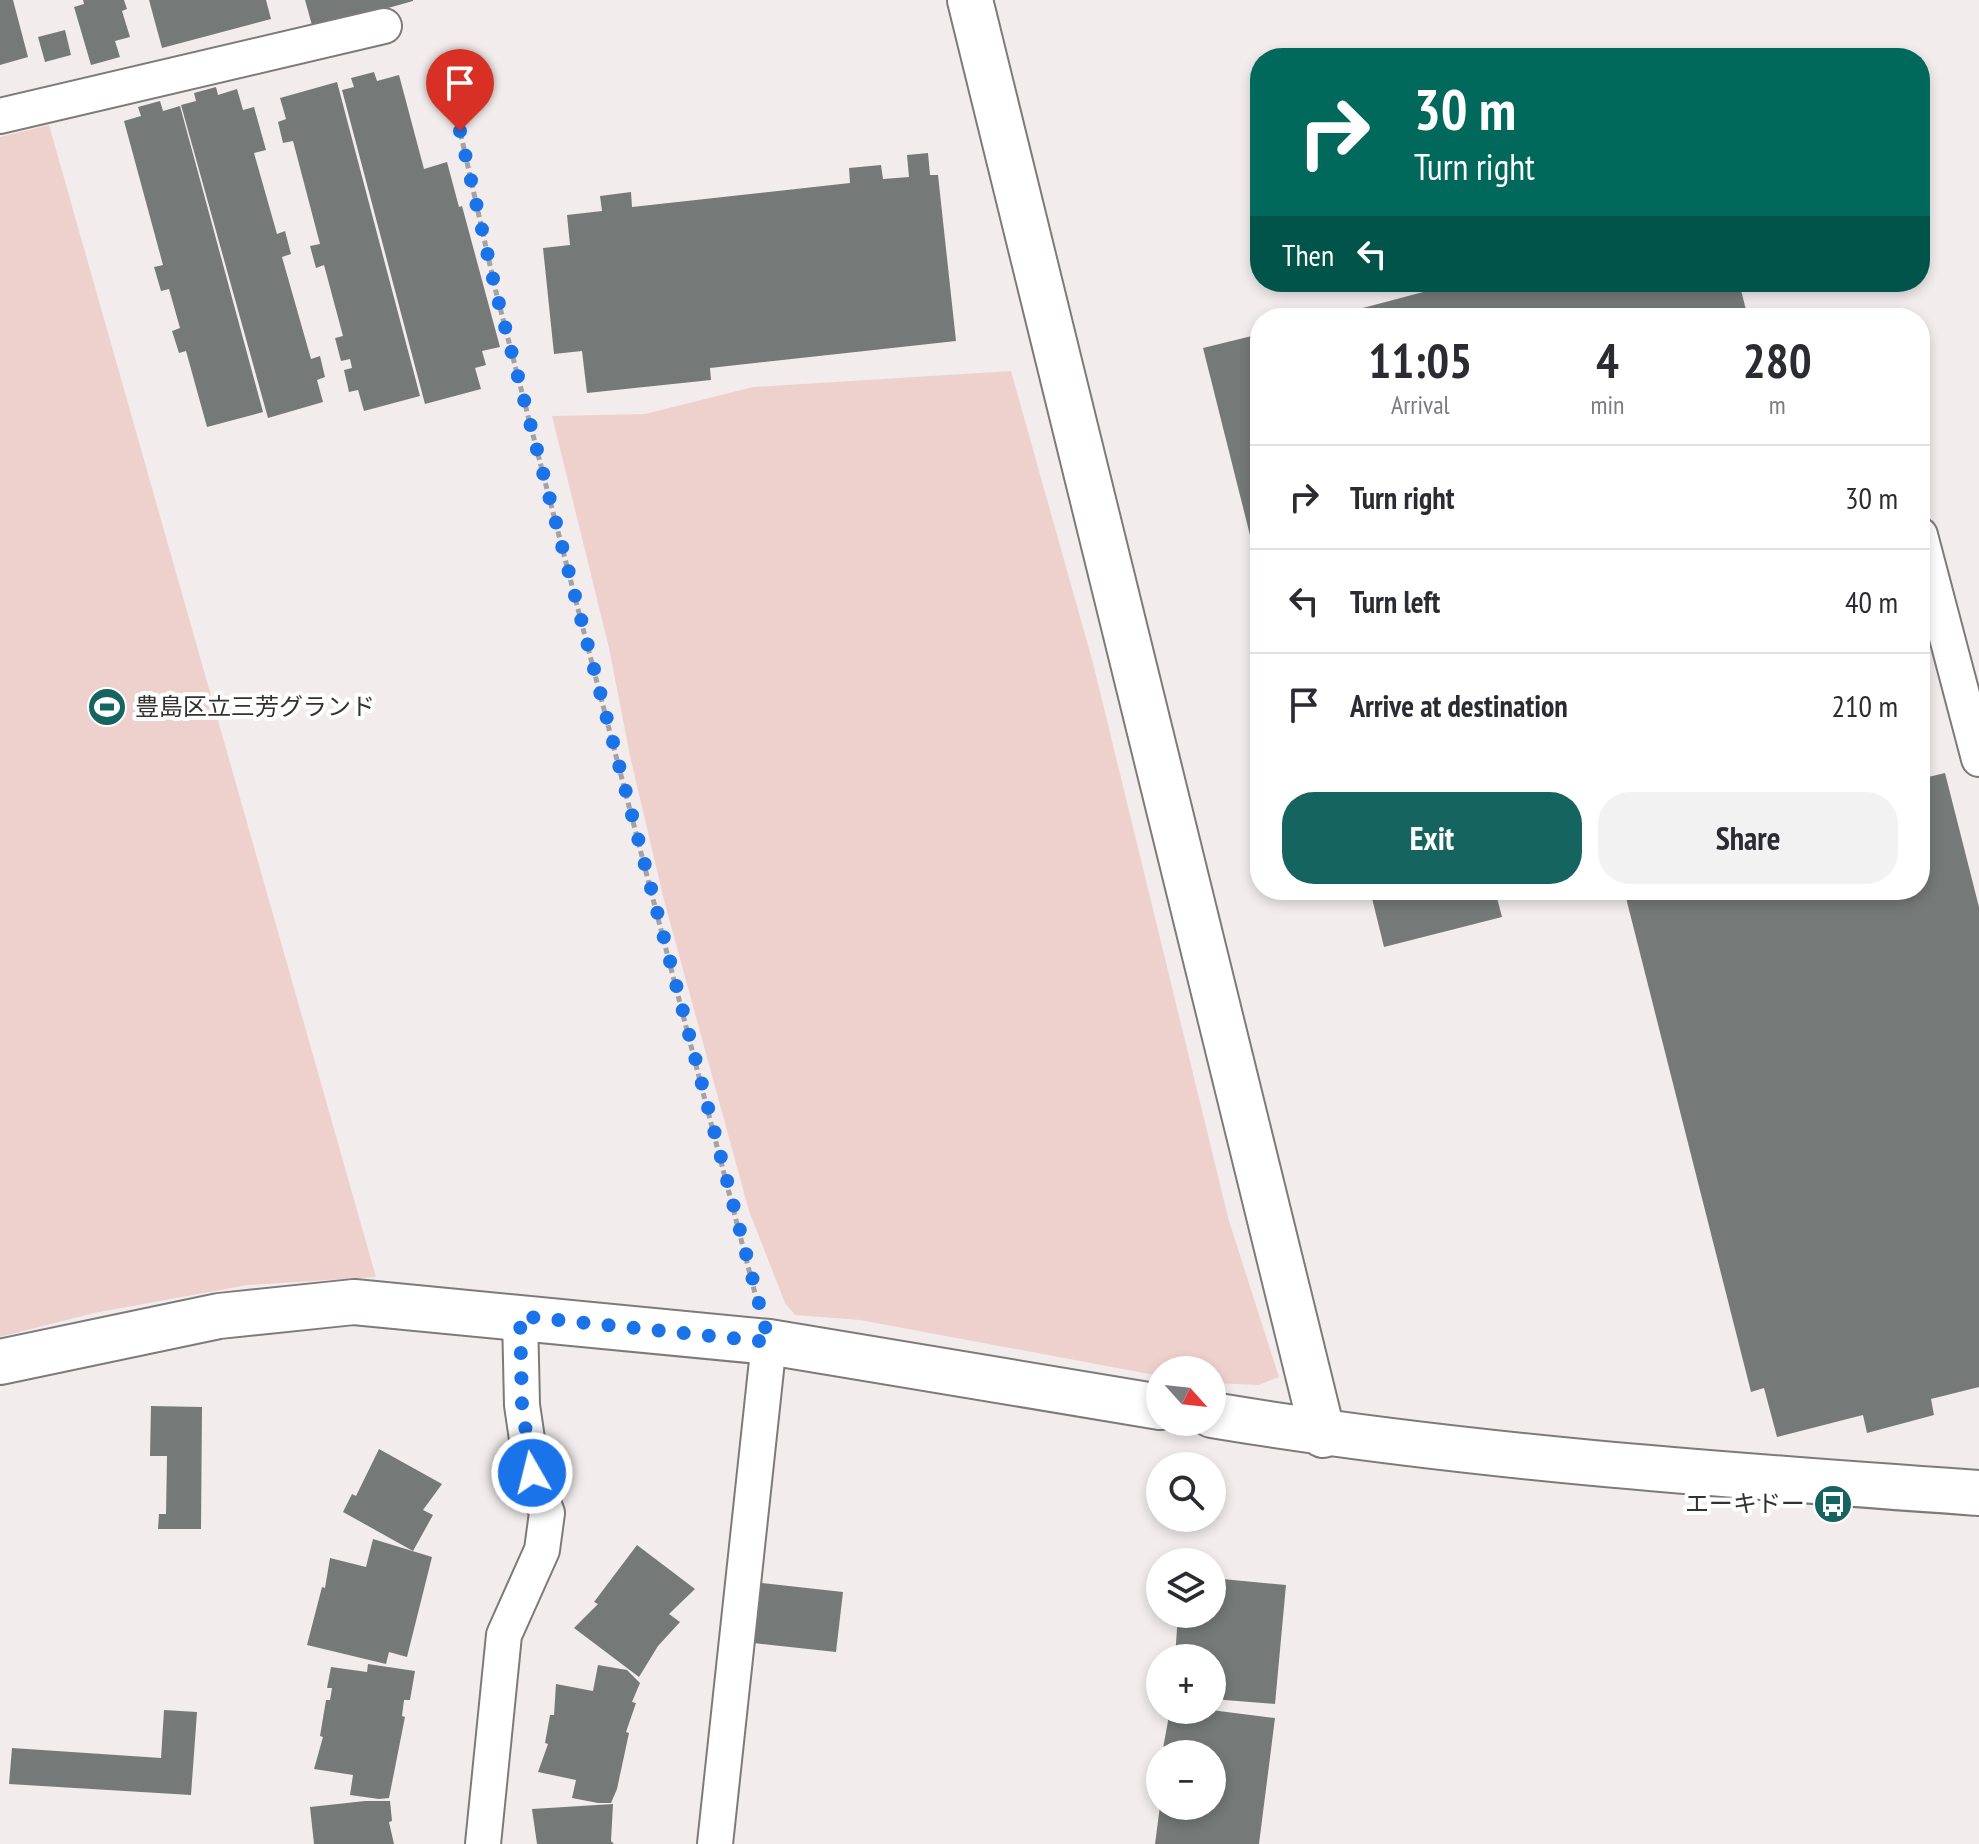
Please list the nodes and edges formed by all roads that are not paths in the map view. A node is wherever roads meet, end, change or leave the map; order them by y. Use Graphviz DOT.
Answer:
graph roads {
  1 [pos="970,0"];
  2 [pos="384,26"];
  3 [pos="0,116"];
  4 [pos="1930,573"];
  5 [pos="1979,759"];
  6 [pos="520,1316"];
  7 [pos="769,1342"];
  8 [pos="0,1362"];
  9 [pos="1146,1405"];
  10 [pos="1226,1418"];
  11 [pos="1323,1435"];
  12 [pos="1979,1493"];
  13 [pos="483,1844"];
  14 [pos="715,1844"];
  1 -- 11 [label="street"];
  2 -- 3 [label="street"];
  4 -- 5 [label="street"];
  6 -- 7 [label="street"];
  6 -- 8 [label="street"];
  6 -- 13 [label="street"];
  7 -- 9 [label="street"];
  7 -- 14 [label="street"];
  10 -- 11 [label="street"];
  11 -- 12 [label="street"];
}
